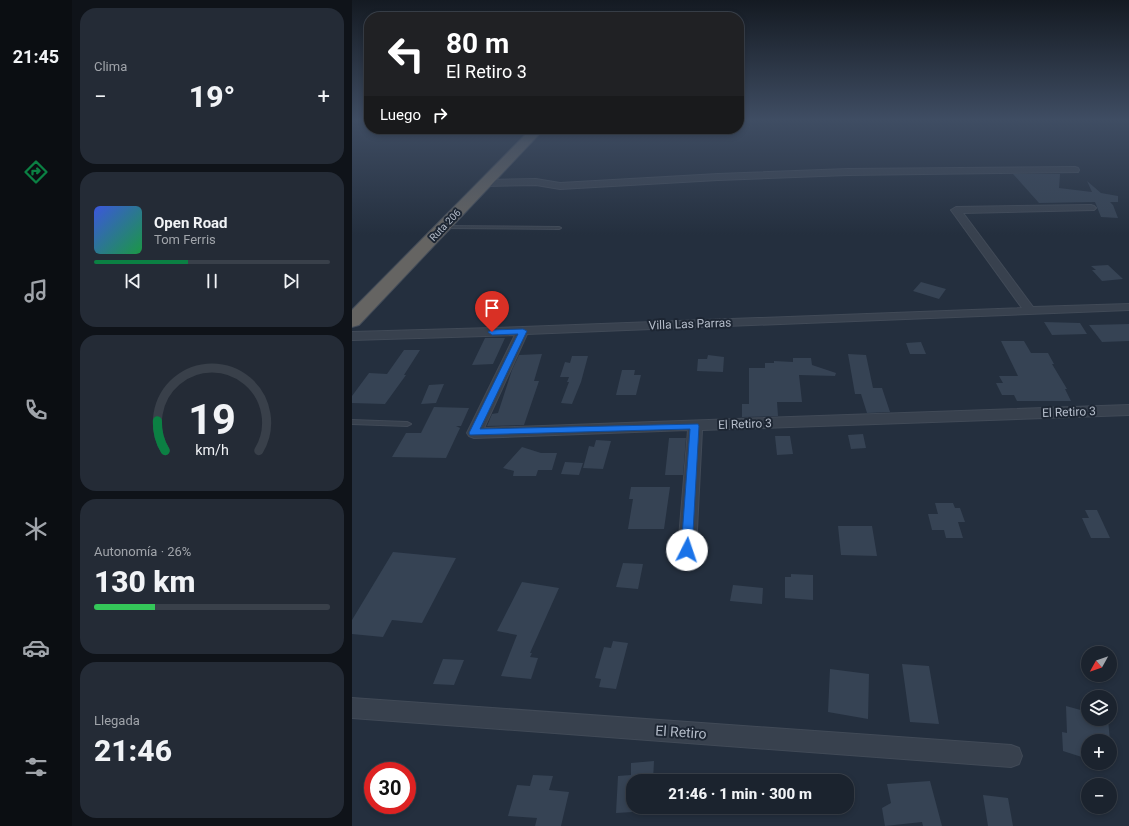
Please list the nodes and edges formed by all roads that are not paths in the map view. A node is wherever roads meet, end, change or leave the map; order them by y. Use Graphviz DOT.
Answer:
graph roads {
  1 [pos="509,159"];
  2 [pos="1075,170"];
  3 [pos="485,183"];
  4 [pos="1090,208"];
  5 [pos="443,227"];
  6 [pos="559,228"];
  7 [pos="1129,307"];
  8 [pos="1029,310"];
  9 [pos="352,321"];
  10 [pos="523,331"];
  11 [pos="352,336"];
  12 [pos="1129,410"];
  13 [pos="352,422"];
  14 [pos="407,424"];
  15 [pos="695,426"];
  16 [pos="687,550"];
  17 [pos="352,708"];
  18 [pos="1011,756"];
  1 -- 3 [label="highway, Ruta 206"];
  2 -- 3 [label="street"];
  3 -- 5 [label="highway, Ruta 206"];
  4 -- 8 [label="street"];
  5 -- 6 [label="lane"];
  5 -- 9 [label="highway, Ruta 206"];
  7 -- 8 [label="street, Villa Las Parras"];
  8 -- 10 [label="street, Villa Las Parras"];
  10 -- 11 [label="street, Villa Las Parras"];
  10 -- 15 [label="street, El Retiro 3"];
  12 -- 15 [label="street, El Retiro 3"];
  13 -- 14 [label="lane"];
  15 -- 16 [label="street"];
  17 -- 18 [label="street, El Retiro"];
}
